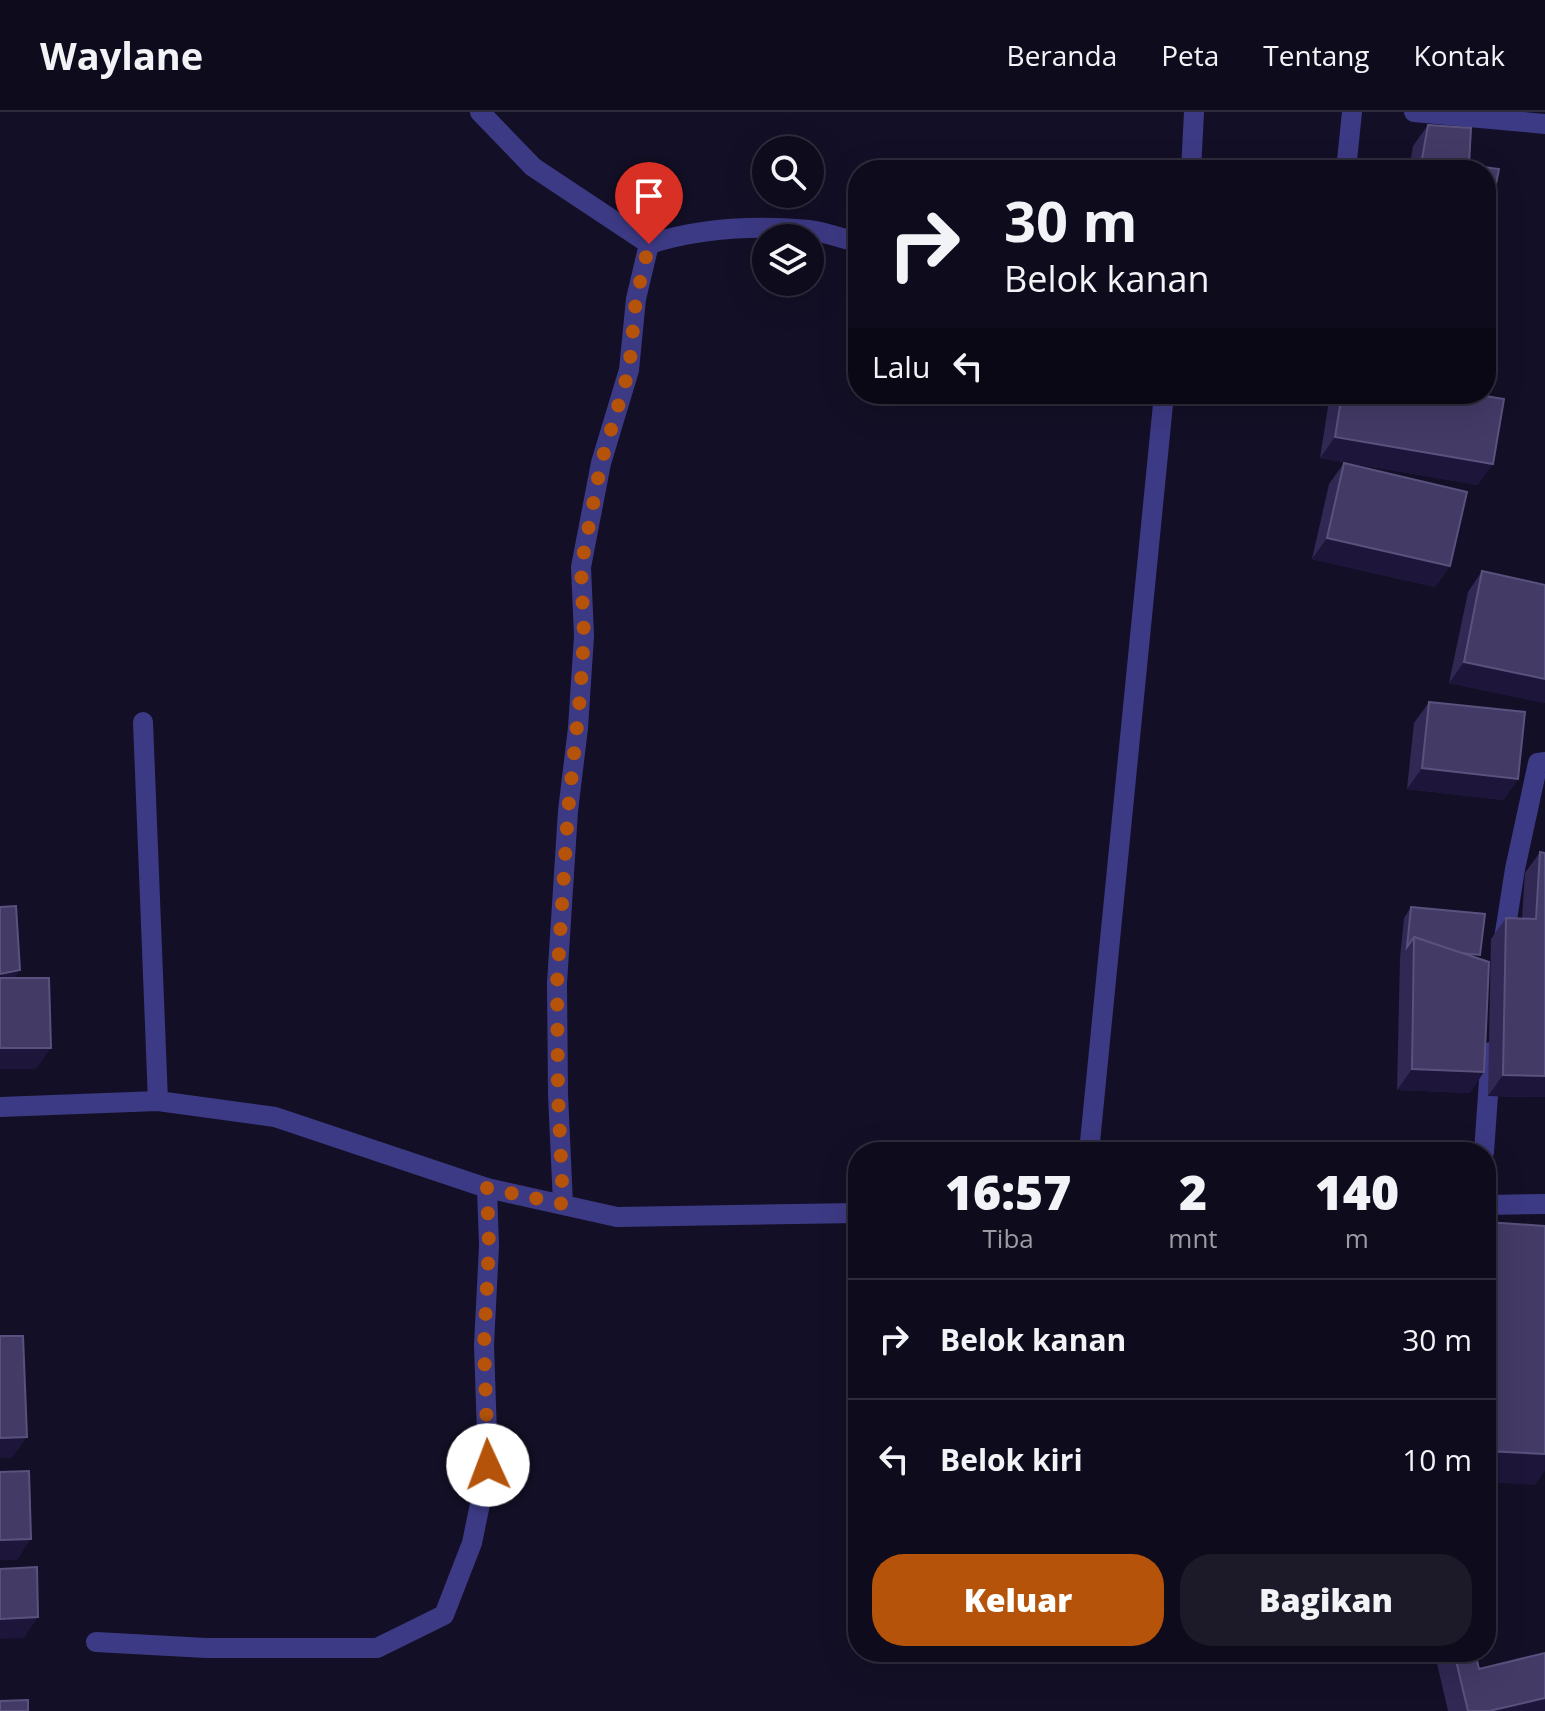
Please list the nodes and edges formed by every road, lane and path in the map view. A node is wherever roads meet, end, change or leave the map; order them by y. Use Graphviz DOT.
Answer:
graph roads {
  1 [pos="480,112"];
  2 [pos="1194,112"];
  3 [pos="1352,112"];
  4 [pos="1414,112"];
  5 [pos="1545,124"];
  6 [pos="1192,160"];
  7 [pos="1347,160"];
  8 [pos="848,239"];
  9 [pos="649,244"];
  10 [pos="1163,404"];
  11 [pos="143,722"];
  12 [pos="1545,762"];
  13 [pos="1499,971"];
  14 [pos="1492,1031"];
  15 [pos="158,1101"];
  16 [pos="0,1107"];
  17 [pos="1090,1142"];
  18 [pos="1485,1142"];
  19 [pos="487,1188"];
  20 [pos="563,1204"];
  21 [pos="1545,1204"];
  22 [pos="1496,1205"];
  23 [pos="848,1213"];
  24 [pos="96,1642"];
  1 -- 9 [label="street"];
  2 -- 6 [label="street"];
  3 -- 7 [label="street"];
  4 -- 5 [label="street"];
  8 -- 9 [label="street"];
  9 -- 20 [label="street"];
  10 -- 17 [label="street"];
  11 -- 15 [label="street"];
  12 -- 13 [label="street"];
  14 -- 18 [label="street"];
  15 -- 16 [label="street"];
  15 -- 19 [label="street"];
  19 -- 20 [label="street"];
  19 -- 24 [label="street"];
  20 -- 23 [label="street"];
  21 -- 22 [label="street"];
}
